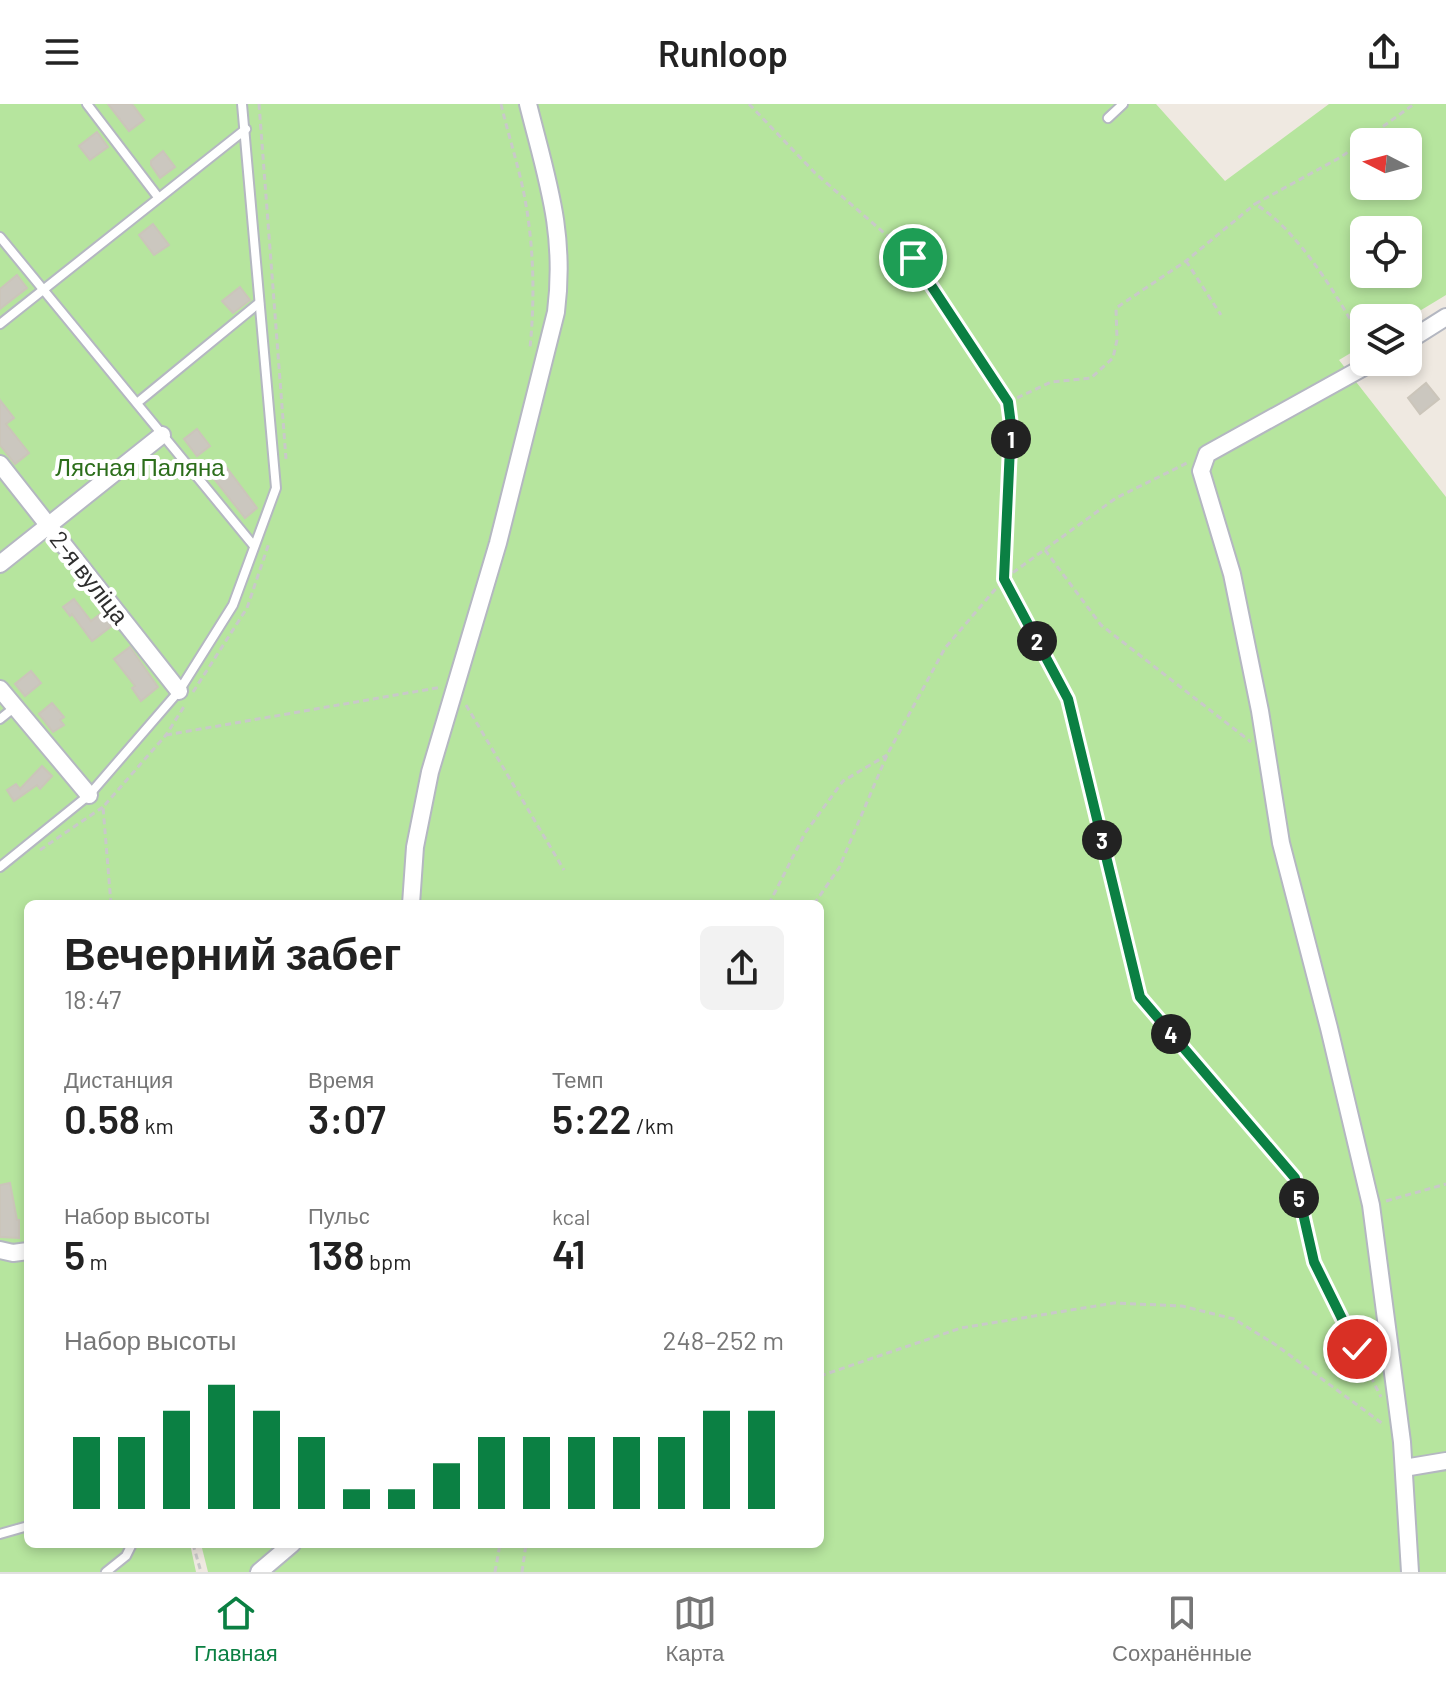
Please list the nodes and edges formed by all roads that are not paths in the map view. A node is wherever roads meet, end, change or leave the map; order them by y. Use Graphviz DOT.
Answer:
graph roads {
  1 [pos="87,104"];
  2 [pos="242,104"];
  3 [pos="528,104"];
  4 [pos="1123,104"];
  5 [pos="1108,118"];
  6 [pos="246,129"];
  7 [pos="158,197"];
  8 [pos="0,237"];
  9 [pos="43,290"];
  10 [pos="259,303"];
  11 [pos="1446,317"];
  12 [pos="0,324"];
  13 [pos="1422,332"];
  14 [pos="1350,374"];
  15 [pos="137,403"];
  16 [pos="162,435"];
  17 [pos="0,464"];
  18 [pos="49,526"];
  19 [pos="254,546"];
  20 [pos="0,564"];
  21 [pos="0,689"];
  22 [pos="179,691"];
  23 [pos="15,707"];
  24 [pos="0,719"];
  25 [pos="89,795"];
  26 [pos="0,867"];
  27 [pos="411,900"];
  28 [pos="0,1250"];
  29 [pos="24,1252"];
  30 [pos="1446,1461"];
  31 [pos="1404,1468"];
  32 [pos="24,1527"];
  33 [pos="0,1534"];
  34 [pos="130,1548"];
  35 [pos="281,1548"];
  36 [pos="106,1572"];
  37 [pos="259,1572"];
  38 [pos="1410,1572"];
  1 -- 7 [label="lane"];
  2 -- 6 [label="lane"];
  3 -- 27 [label="street"];
  4 -- 5 [label="lane"];
  6 -- 7 [label="lane"];
  6 -- 10 [label="lane"];
  7 -- 9 [label="lane"];
  8 -- 9 [label="lane"];
  9 -- 12 [label="lane"];
  9 -- 15 [label="lane"];
  10 -- 15 [label="lane"];
  10 -- 19 [label="lane"];
  11 -- 13 [label="street"];
  14 -- 31 [label="street"];
  15 -- 16 [label="lane"];
  16 -- 18 [label="street"];
  16 -- 19 [label="lane"];
  17 -- 18 [label="street, 2-я вуліца"];
  18 -- 20 [label="street"];
  18 -- 22 [label="street, 2-я вуліца"];
  19 -- 22 [label="lane"];
  21 -- 23 [label="street"];
  22 -- 25 [label="lane"];
  23 -- 24 [label="lane"];
  23 -- 25 [label="street"];
  25 -- 26 [label="lane"];
  28 -- 29 [label="street"];
  30 -- 31 [label="street"];
  31 -- 38 [label="street"];
  32 -- 33 [label="lane"];
  34 -- 36 [label="lane"];
  35 -- 37 [label="street"];
}
